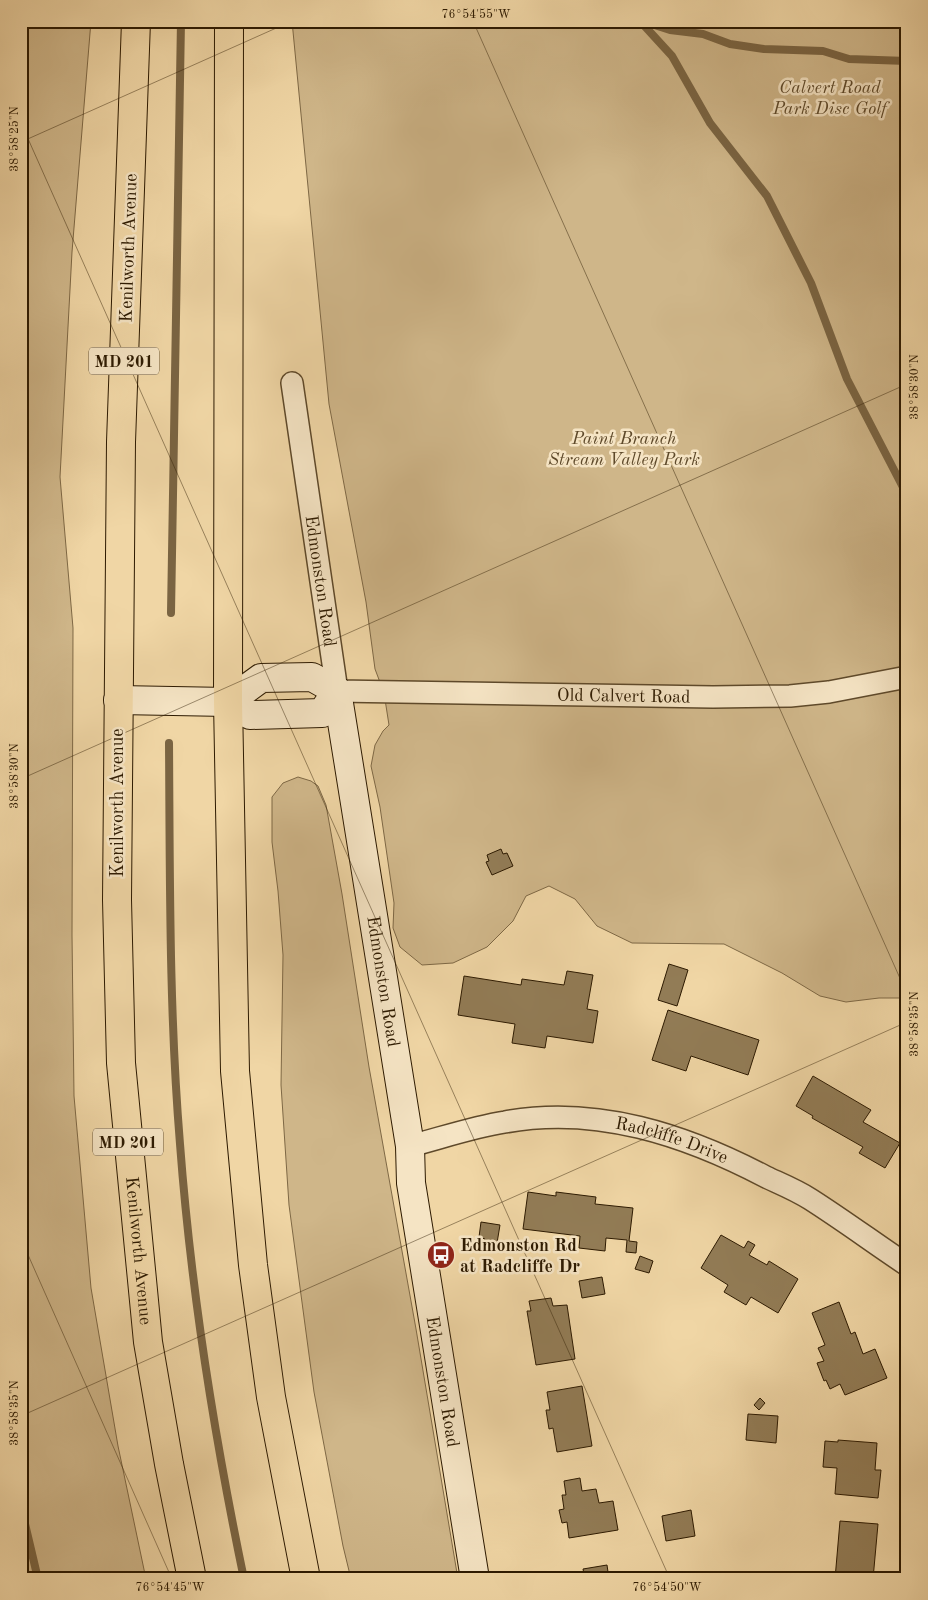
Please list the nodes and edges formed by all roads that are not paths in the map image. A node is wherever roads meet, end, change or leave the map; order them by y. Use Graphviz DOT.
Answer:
graph roads {
  1 [pos="136,21"];
  2 [pos="229,21"];
  3 [pos="292,383"];
  4 [pos="907,677"];
  5 [pos="337,691"];
  6 [pos="118,700"];
  7 [pos="228,702"];
  8 [pos="410,1146"];
  9 [pos="907,1265"];
  10 [pos="192,1579"];
  11 [pos="306,1579"];
  12 [pos="474,1579"];
  1 -- 6 [label="main road, Kenilworth Avenue / MD 201"];
  2 -- 7 [label="main road"];
  3 -- 5 [label="street, Edmonston Road"];
  4 -- 5 [label="street, Old Calvert Road"];
  5 -- 7 [label="street, Old Calvert Road"];
  5 -- 7 [label="street"];
  5 -- 8 [label="street, Edmonston Road"];
  6 -- 7 [label="street"];
  6 -- 10 [label="main road, Kenilworth Avenue / MD 201"];
  7 -- 11 [label="main road"];
  8 -- 9 [label="street, Radcliffe Drive"];
  8 -- 12 [label="street, Edmonston Road"];
}
